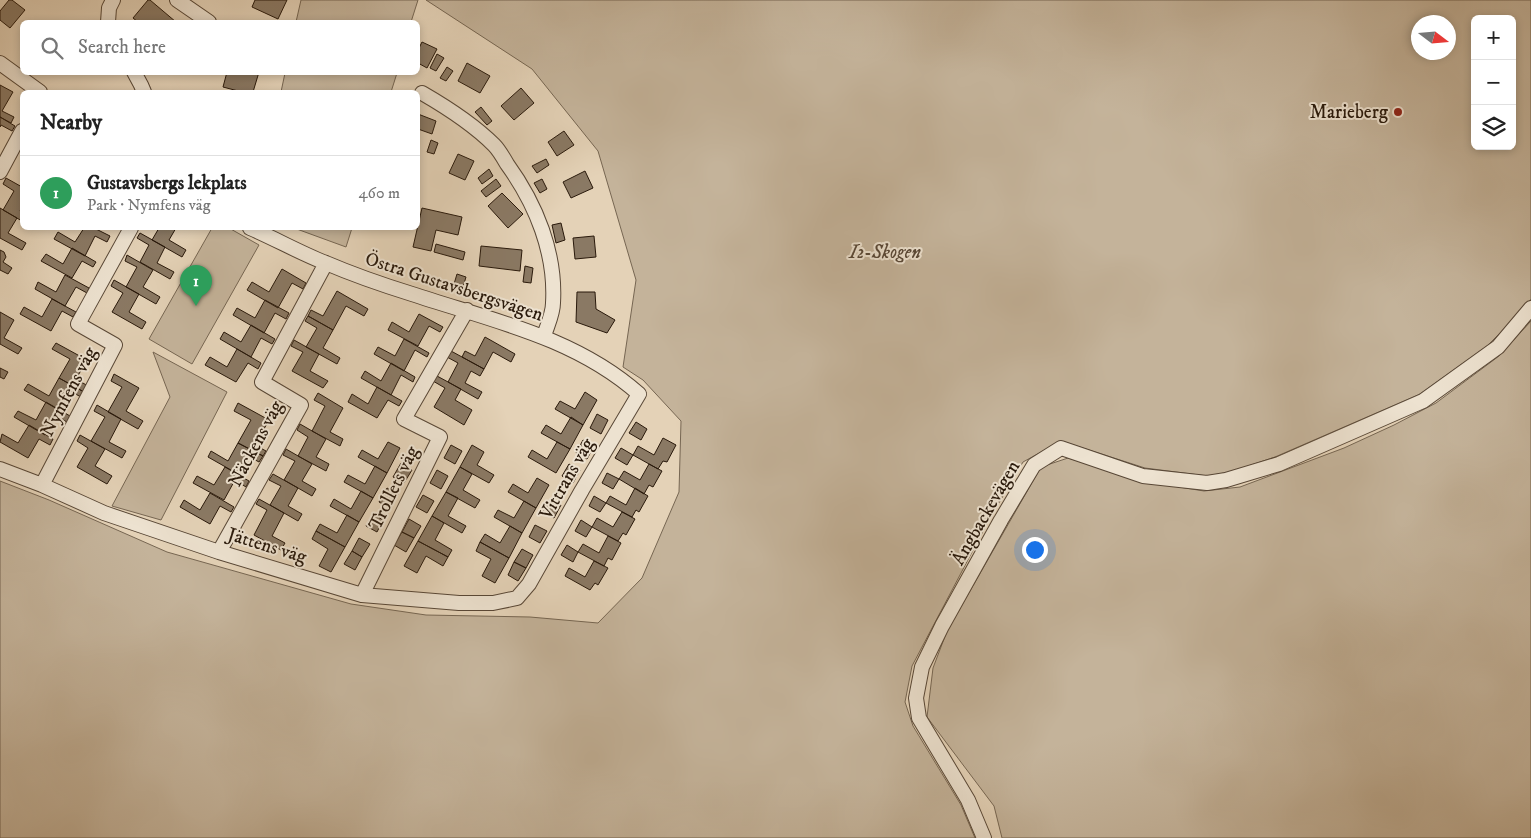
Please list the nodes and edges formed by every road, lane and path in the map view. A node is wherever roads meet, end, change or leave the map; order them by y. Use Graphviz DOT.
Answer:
graph roads {
  1 [pos="113,0"];
  2 [pos="178,0"];
  3 [pos="108,20"];
  4 [pos="206,20"];
  5 [pos="0,63"];
  6 [pos="136,75"];
  7 [pos="37,90"];
  8 [pos="143,90"];
  9 [pos="422,93"];
  10 [pos="20,135"];
  11 [pos="0,172"];
  12 [pos="130,230"];
  13 [pos="254,230"];
  14 [pos="326,263"];
  15 [pos="1531,308"];
  16 [pos="467,310"];
  17 [pos="544,336"];
  18 [pos="639,394"];
  19 [pos="0,469"];
  20 [pos="42,485"];
  21 [pos="219,552"];
  22 [pos="529,584"];
  23 [pos="362,595"];
  24 [pos="984,838"];
  1 -- 3 [label="street"];
  2 -- 4 [label="street"];
  5 -- 7 [label="street"];
  6 -- 8 [label="street"];
  9 -- 17 [label="street"];
  10 -- 11 [label="street"];
  12 -- 20 [label="street, Nymfens väg"];
  13 -- 14 [label="street, Östra Gustavsbergsvägen"];
  14 -- 16 [label="street, Östra Gustavsbergsvägen"];
  14 -- 21 [label="street, Näckens väg"];
  15 -- 24 [label="street, Ängbackevägen"];
  16 -- 17 [label="street, Östra Gustavsbergsvägen"];
  16 -- 23 [label="street, Trollets väg"];
  17 -- 18 [label="street, Östra Gustavsbergsvägen"];
  18 -- 22 [label="street, Vittrans väg"];
  19 -- 20 [label="street, Jättens väg"];
  20 -- 21 [label="street, Jättens väg"];
  21 -- 23 [label="street, Jättens väg"];
  22 -- 23 [label="street, Jättens väg"];
}
